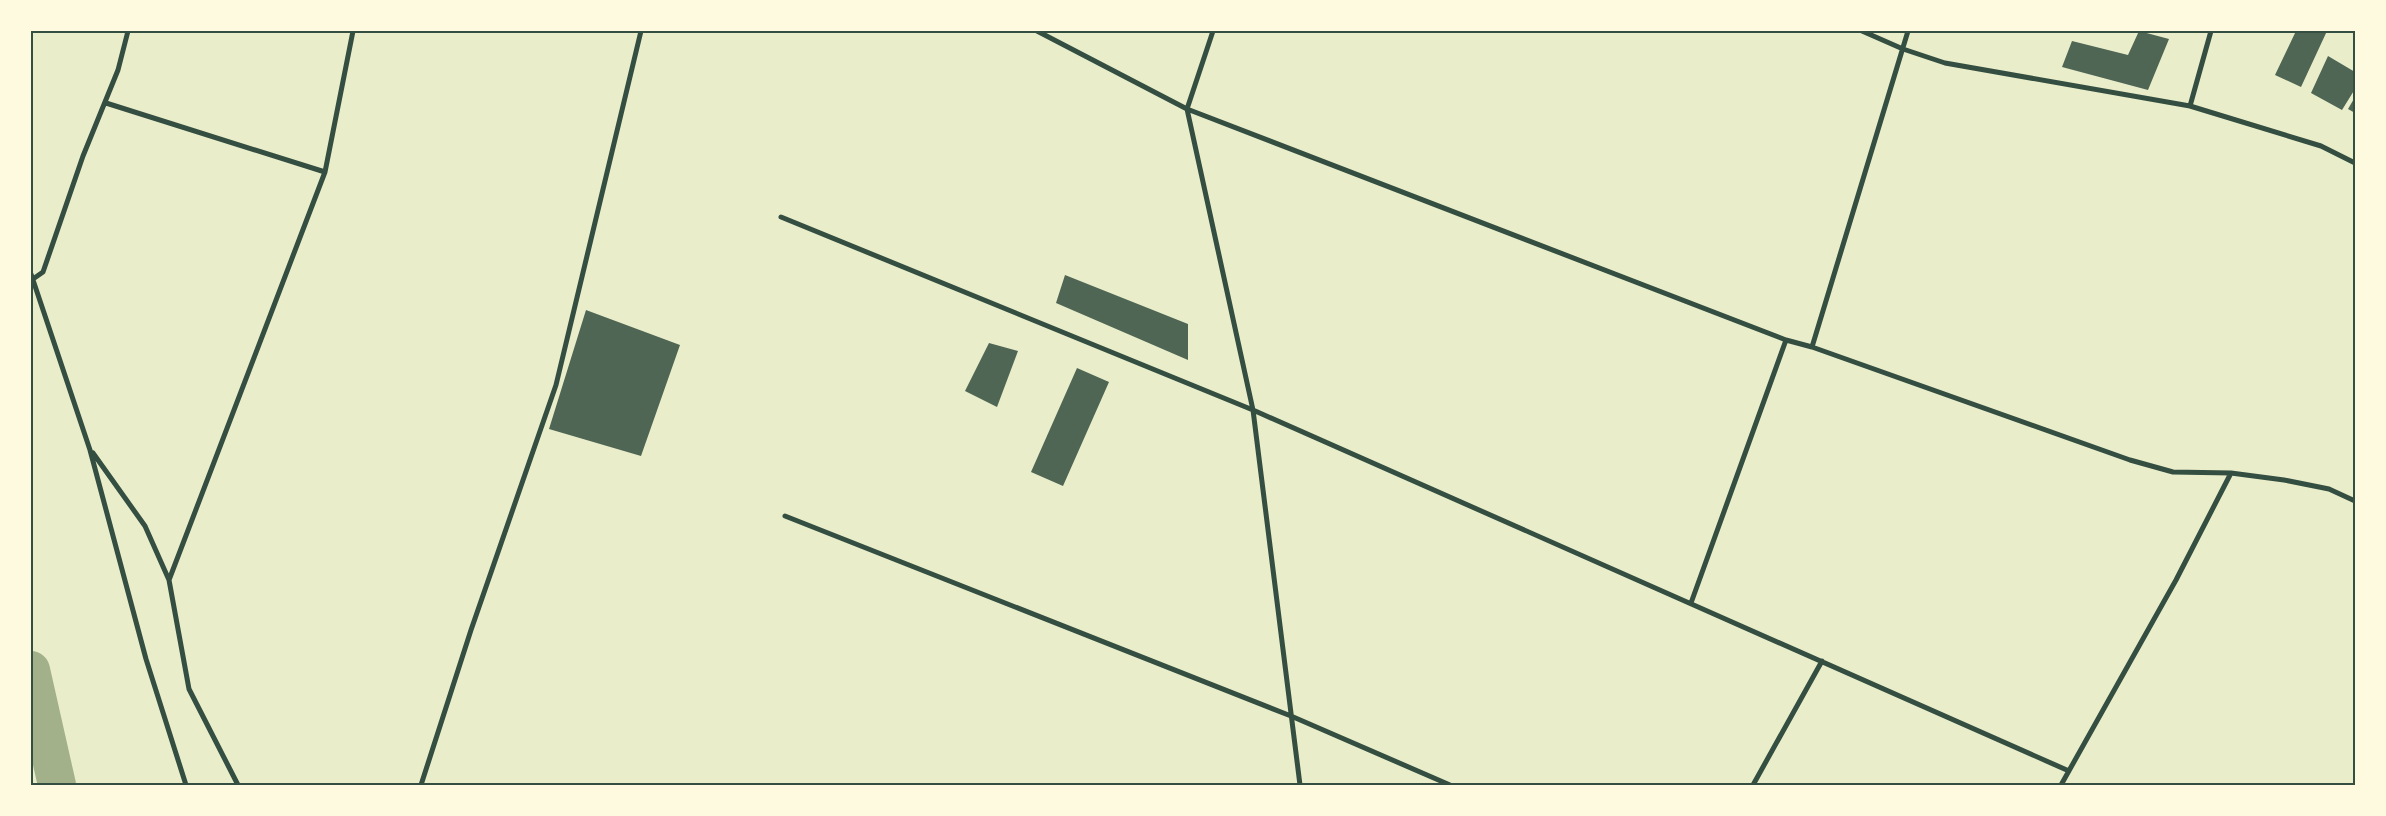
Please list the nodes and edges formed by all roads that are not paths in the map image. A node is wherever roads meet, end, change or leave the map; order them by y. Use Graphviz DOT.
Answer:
graph roads {
  1 [pos="128,31"];
  2 [pos="354,31"];
  3 [pos="641,31"];
  4 [pos="1037,31"];
  5 [pos="1213,31"];
  6 [pos="1862,31"];
  7 [pos="1908,31"];
  8 [pos="2211,31"];
  9 [pos="1903,49"];
  10 [pos="106,103"];
  11 [pos="2190,106"];
  12 [pos="1188,110"];
  13 [pos="2355,163"];
  14 [pos="325,172"];
  15 [pos="781,217"];
  16 [pos="32,276"];
  17 [pos="1786,340"];
  18 [pos="1812,347"];
  19 [pos="1254,410"];
  20 [pos="90,450"];
  21 [pos="2231,473"];
  22 [pos="2355,501"];
  23 [pos="786,516"];
  24 [pos="169,580"];
  25 [pos="1691,603"];
  26 [pos="1822,661"];
  27 [pos="1291,716"];
  28 [pos="2069,771"];
  29 [pos="186,785"];
  30 [pos="238,785"];
  31 [pos="421,785"];
  32 [pos="1300,785"];
  33 [pos="1450,785"];
  34 [pos="1753,785"];
  35 [pos="2061,785"];
  1 -- 10 [label="street"];
  2 -- 14 [label="street"];
  3 -- 31 [label="street"];
  4 -- 12 [label="street"];
  5 -- 12 [label="street"];
  6 -- 9 [label="street"];
  7 -- 9 [label="street"];
  8 -- 11 [label="street"];
  9 -- 11 [label="street"];
  9 -- 18 [label="street"];
  10 -- 14 [label="street"];
  10 -- 16 [label="street"];
  11 -- 13 [label="street"];
  12 -- 17 [label="street"];
  12 -- 19 [label="street"];
  14 -- 24 [label="street"];
  15 -- 19 [label="street"];
  16 -- 20 [label="street"];
  17 -- 18 [label="street"];
  17 -- 25 [label="street"];
  18 -- 21 [label="street"];
  19 -- 25 [label="street"];
  19 -- 27 [label="street"];
  20 -- 24 [label="street"];
  20 -- 29 [label="street"];
  21 -- 22 [label="street"];
  21 -- 28 [label="street"];
  23 -- 27 [label="street"];
  24 -- 30 [label="street"];
  25 -- 26 [label="street"];
  26 -- 28 [label="street"];
  26 -- 34 [label="street"];
  27 -- 32 [label="street"];
  27 -- 33 [label="street"];
  28 -- 35 [label="street"];
}
